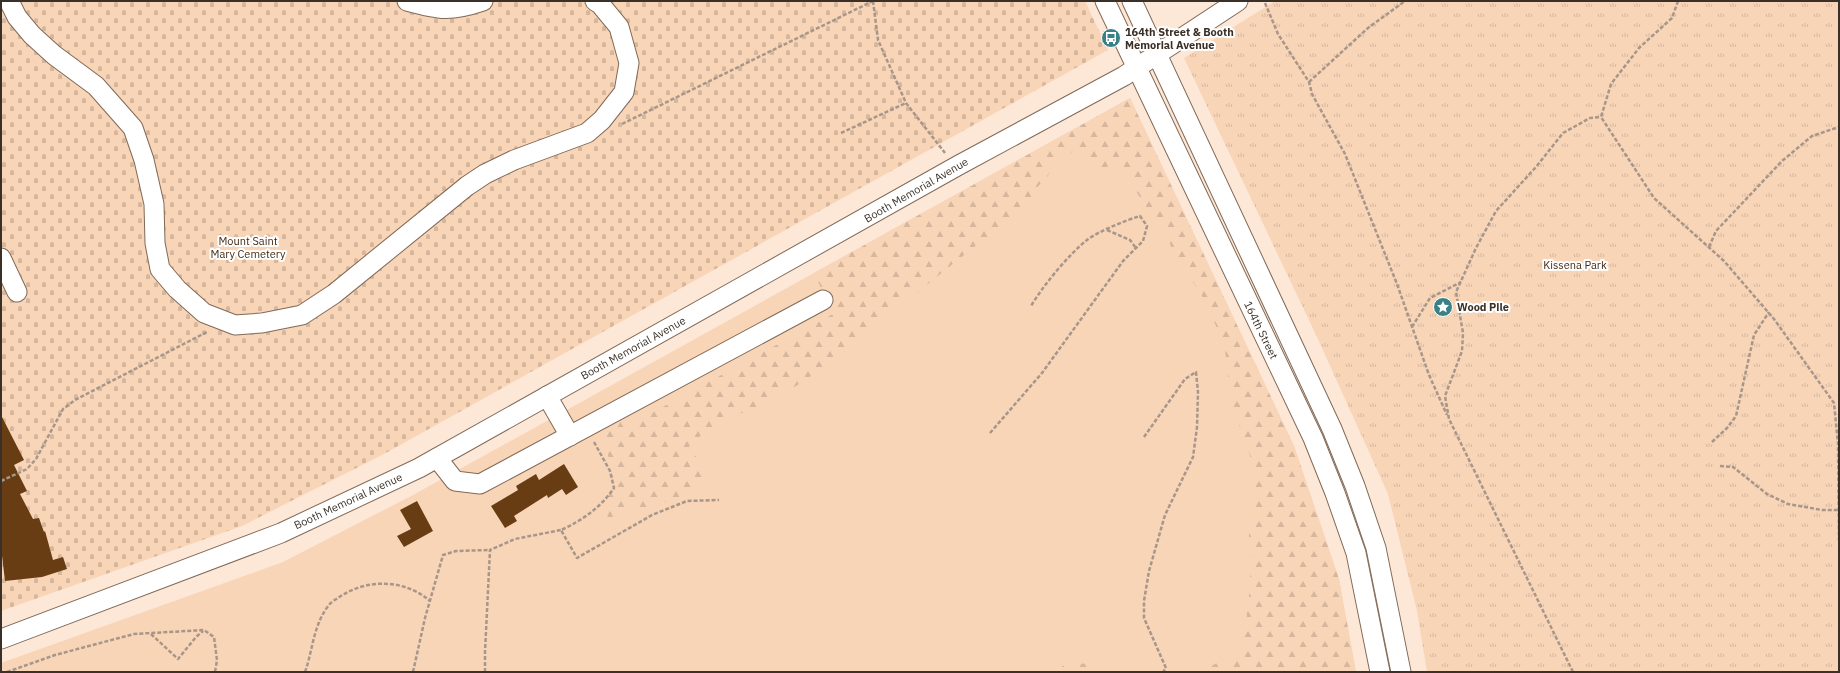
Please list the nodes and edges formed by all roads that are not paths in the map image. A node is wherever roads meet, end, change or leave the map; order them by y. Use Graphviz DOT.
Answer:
graph roads {
  1 [pos="9,1"];
  2 [pos="407,1"];
  3 [pos="483,1"];
  4 [pos="595,1"];
  5 [pos="1106,1"];
  6 [pos="1132,1"];
  7 [pos="1238,1"];
  8 [pos="1158,55"];
  9 [pos="1137,68"];
  10 [pos="1,258"];
  11 [pos="17,292"];
  12 [pos="823,300"];
  13 [pos="547,396"];
  14 [pos="578,432"];
  15 [pos="437,458"];
  16 [pos="1,639"];
  17 [pos="1380,672"];
  18 [pos="1401,672"];
  1 -- 4 [label="street"];
  2 -- 3 [label="street"];
  5 -- 9 [label="street, 164th Street"];
  6 -- 8 [label="street, 164th Street"];
  7 -- 8 [label="street, Booth Memorial Avenue"];
  8 -- 9 [label="street, Booth Memorial Avenue"];
  8 -- 18 [label="street, 164th Street"];
  9 -- 13 [label="street, Booth Memorial Avenue"];
  9 -- 17 [label="street, 164th Street"];
  10 -- 11 [label="street"];
  12 -- 14 [label="street"];
  13 -- 14 [label="street"];
  13 -- 15 [label="street, Booth Memorial Avenue"];
  14 -- 15 [label="street"];
  15 -- 16 [label="street, Booth Memorial Avenue"];
}
